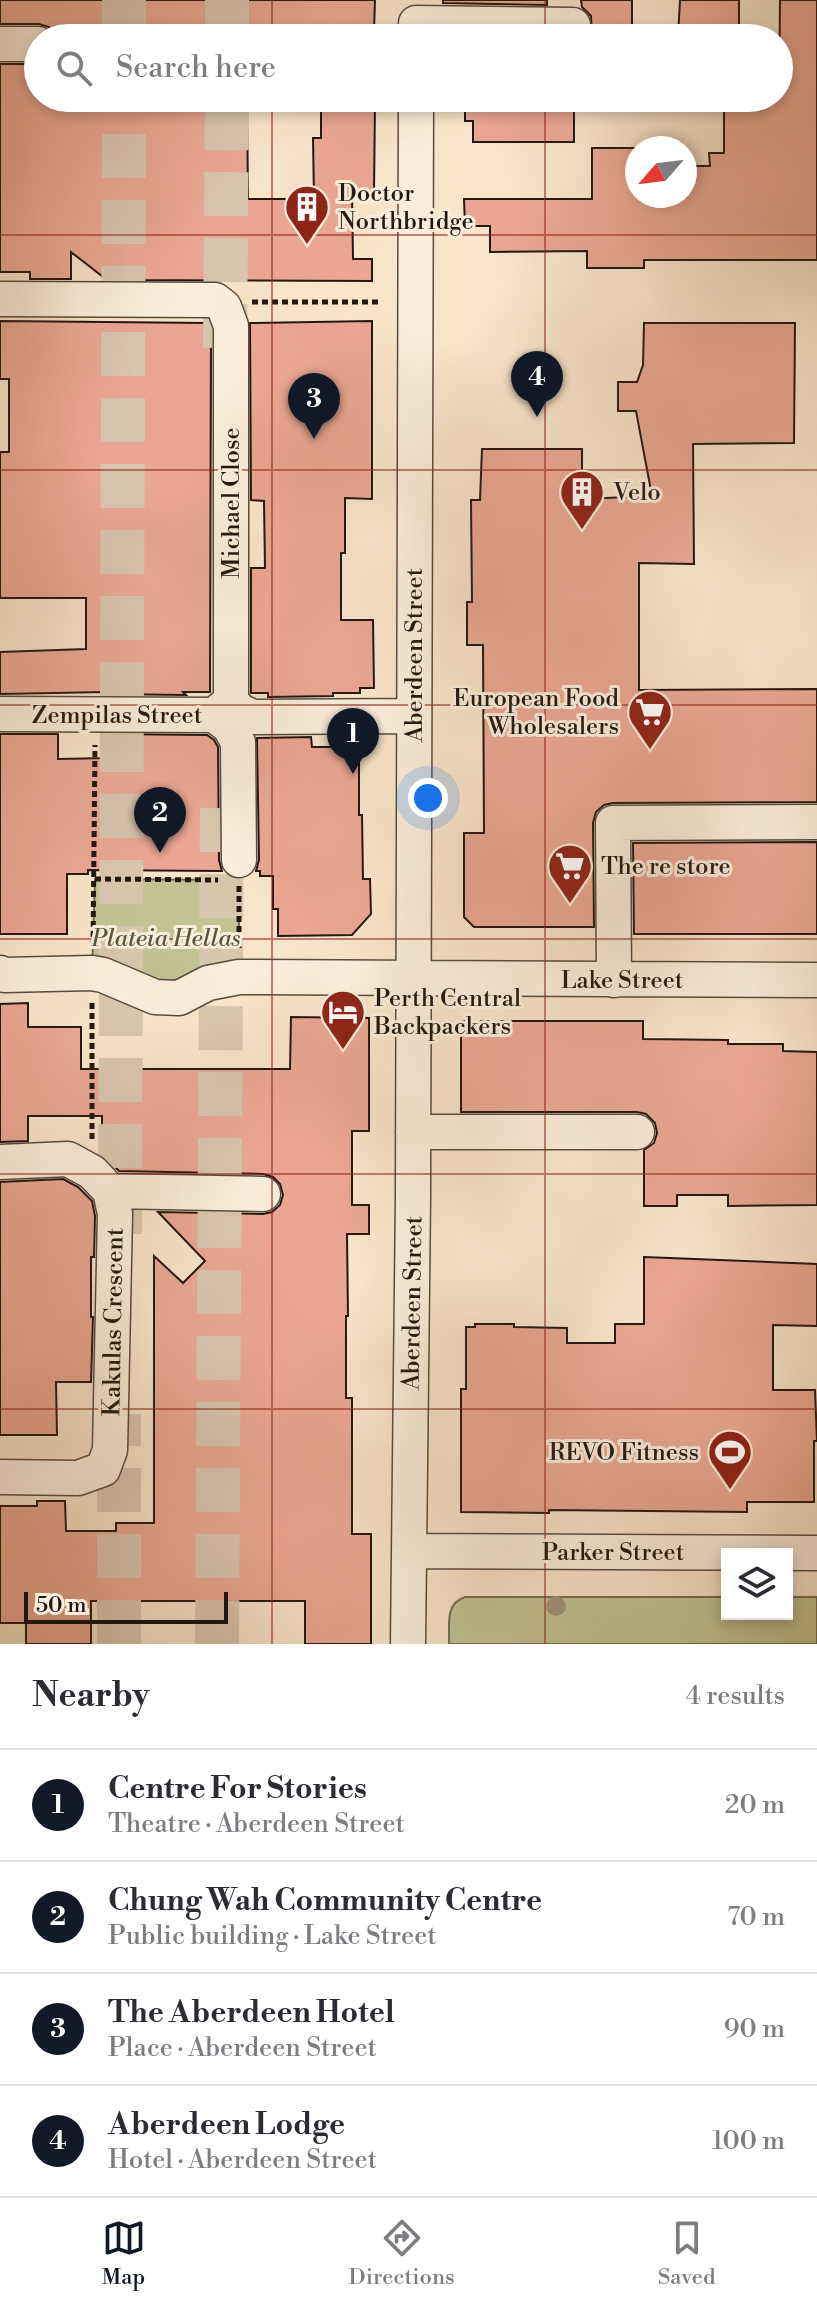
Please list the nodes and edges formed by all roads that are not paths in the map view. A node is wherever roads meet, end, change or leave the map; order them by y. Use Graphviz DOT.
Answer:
graph roads {
  1 [pos="416,20"];
  2 [pos="542,24"];
  3 [pos="0,44"];
  4 [pos="24,44"];
  5 [pos="416,112"];
  6 [pos="0,299"];
  7 [pos="222,708"];
  8 [pos="0,714"];
  9 [pos="414,716"];
  10 [pos="817,822"];
  11 [pos="239,870"];
  12 [pos="1,976"];
  13 [pos="413,978"];
  14 [pos="614,980"];
  15 [pos="817,980"];
  16 [pos="413,1132"];
  17 [pos="637,1132"];
  18 [pos="0,1162"];
  19 [pos="110,1191"];
  20 [pos="263,1194"];
  21 [pos="0,1477"];
  22 [pos="409,1551"];
  23 [pos="817,1553"];
  24 [pos="408,1644"];
  1 -- 2 [label="street"];
  3 -- 4 [label="street"];
  5 -- 9 [label="street, Aberdeen Street"];
  6 -- 7 [label="street, Michael Close"];
  7 -- 8 [label="street, Zempilas Street"];
  7 -- 9 [label="street, Zempilas Street"];
  7 -- 11 [label="street"];
  9 -- 13 [label="street, Aberdeen Street"];
  10 -- 14 [label="street"];
  12 -- 13 [label="street, Lake Street"];
  13 -- 14 [label="street, Lake Street"];
  13 -- 16 [label="street, Aberdeen Street"];
  14 -- 15 [label="street, Lake Street"];
  16 -- 17 [label="street"];
  16 -- 22 [label="street, Aberdeen Street"];
  18 -- 19 [label="street"];
  19 -- 20 [label="street"];
  19 -- 21 [label="street, Kakulas Crescent"];
  22 -- 23 [label="street, Parker Street"];
  22 -- 24 [label="street, Aberdeen Street"];
}
